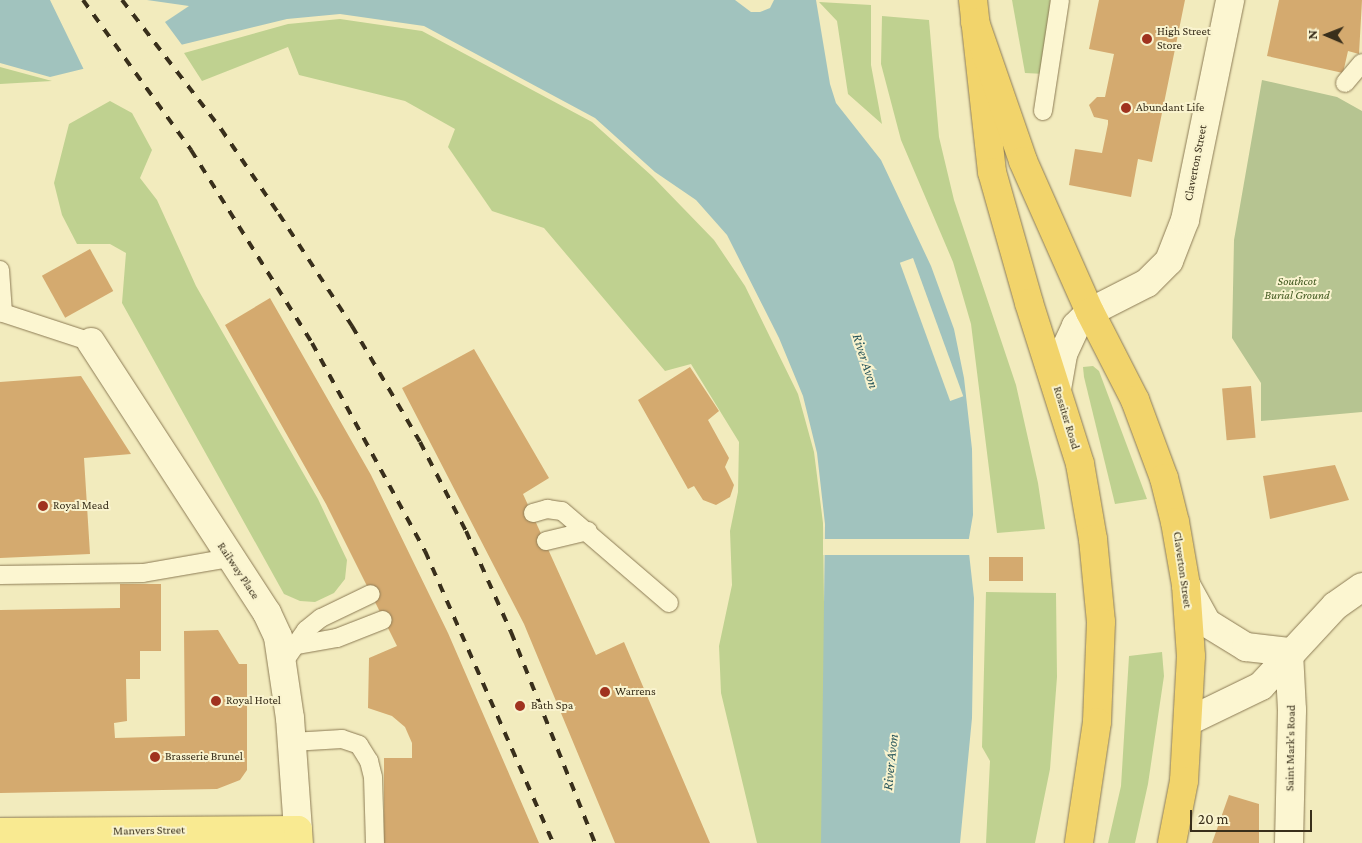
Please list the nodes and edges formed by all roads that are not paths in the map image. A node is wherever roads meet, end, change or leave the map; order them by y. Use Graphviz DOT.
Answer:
graph roads {
  1 [pos="1060,0"];
  2 [pos="1230,0"];
  3 [pos="974,11"];
  4 [pos="1362,63"];
  5 [pos="1345,83"];
  6 [pos="1044,111"];
  7 [pos="0,270"];
  8 [pos="1090,312"];
  9 [pos="1,313"];
  10 [pos="91,342"];
  11 [pos="1057,389"];
  12 [pos="533,514"];
  13 [pos="588,530"];
  14 [pos="546,541"];
  15 [pos="228,558"];
  16 [pos="0,575"];
  17 [pos="1186,585"];
  18 [pos="1362,587"];
  19 [pos="371,594"];
  20 [pos="669,603"];
  21 [pos="383,620"];
  22 [pos="1289,652"];
  23 [pos="288,654"];
  24 [pos="1190,722"];
  25 [pos="292,742"];
  26 [pos="0,832"];
  27 [pos="298,837"];
  28 [pos="375,843"];
  29 [pos="1079,843"];
  30 [pos="1172,843"];
  31 [pos="1288,843"];
  1 -- 6 [label="lane"];
  2 -- 8 [label="street, Claverton Street"];
  3 -- 8 [label="highway"];
  3 -- 11 [label="highway, Rossiter Road"];
  4 -- 5 [label="lane"];
  7 -- 9 [label="lane"];
  8 -- 11 [label="street, Claverton Street"];
  8 -- 17 [label="highway, Claverton Street"];
  9 -- 10 [label="lane"];
  10 -- 15 [label="street, Railway Place"];
  11 -- 29 [label="highway, Rossiter Road"];
  12 -- 13 [label="lane"];
  13 -- 14 [label="lane"];
  13 -- 20 [label="lane"];
  15 -- 16 [label="lane"];
  15 -- 23 [label="street, Railway Place"];
  17 -- 22 [label="street"];
  17 -- 24 [label="highway, Claverton Street"];
  18 -- 22 [label="street"];
  19 -- 23 [label="lane"];
  21 -- 23 [label="lane"];
  22 -- 24 [label="street"];
  22 -- 31 [label="street, Saint Mark's Road"];
  23 -- 25 [label="street, Railway Place"];
  24 -- 30 [label="highway, Claverton Street"];
  25 -- 27 [label="street, Railway Place"];
  25 -- 28 [label="lane"];
  26 -- 27 [label="main road, Manvers Street"];
}
